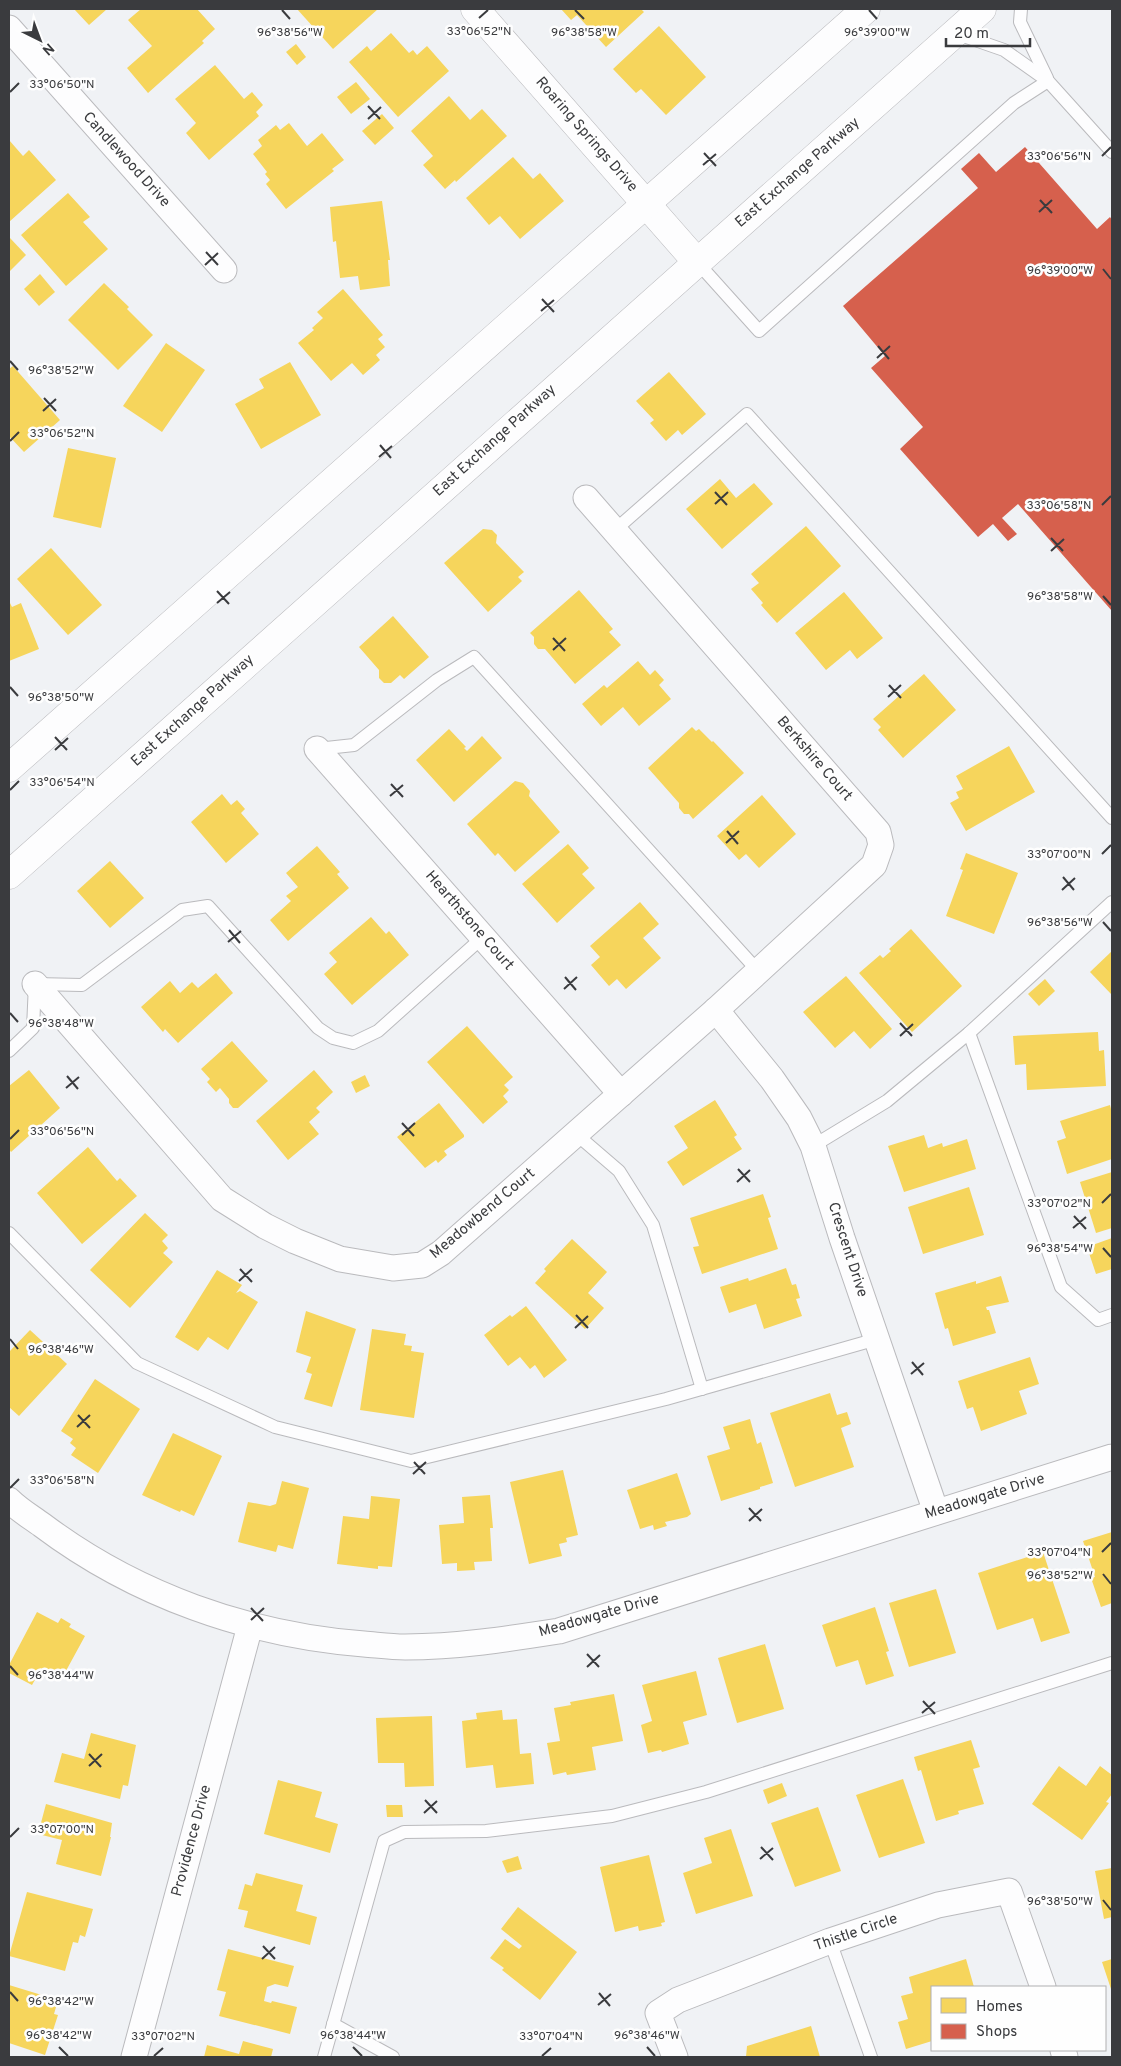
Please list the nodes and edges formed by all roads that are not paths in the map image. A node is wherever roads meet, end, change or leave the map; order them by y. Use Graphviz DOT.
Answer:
graph roads {
  1 [pos="475,9"];
  2 [pos="866,9"];
  3 [pos="982,9"];
  4 [pos="1021,9"];
  5 [pos="9,28"];
  6 [pos="955,33"];
  7 [pos="1048,81"];
  8 [pos="1112,152"];
  9 [pos="647,204"];
  10 [pos="697,262"];
  11 [pos="224,270"];
  12 [pos="586,498"];
  13 [pos="615,530"];
  14 [pos="317,749"];
  15 [pos="9,768"];
  16 [pos="1112,818"];
  17 [pos="9,874"];
  18 [pos="1112,902"];
  19 [pos="483,937"];
  20 [pos="758,972"];
  21 [pos="35,984"];
  22 [pos="716,1010"];
  23 [pos="970,1033"];
  24 [pos="9,1051"];
  25 [pos="621,1094"];
  26 [pos="576,1134"];
  27 [pos="813,1146"];
  28 [pos="9,1233"];
  29 [pos="1112,1315"];
  30 [pos="876,1339"];
  31 [pos="702,1389"];
  32 [pos="1112,1457"];
  33 [pos="9,1500"];
  34 [pos="936,1512"];
  35 [pos="250,1626"];
  36 [pos="1112,1663"];
  37 [pos="830,1941"];
  38 [pos="1043,1986"];
  39 [pos="333,2024"];
  40 [pos="134,2057"];
  41 [pos="324,2057"];
  42 [pos="393,2057"];
  43 [pos="675,2057"];
  44 [pos="871,2057"];
  1 -- 9 [label="main road, Roaring Springs Drive"];
  2 -- 9 [label="main road"];
  3 -- 6 [label="main road, East Exchange Parkway"];
  4 -- 7 [label="lane"];
  5 -- 11 [label="street, Candlewood Drive"];
  6 -- 7 [label="lane"];
  6 -- 10 [label="main road, East Exchange Parkway"];
  7 -- 8 [label="lane"];
  7 -- 10 [label="lane"];
  9 -- 10 [label="main road, Roaring Springs Drive"];
  9 -- 15 [label="main road"];
  10 -- 17 [label="main road, East Exchange Parkway"];
  12 -- 13 [label="street, Berkshire Court"];
  13 -- 16 [label="lane"];
  13 -- 20 [label="street, Berkshire Court"];
  14 -- 19 [label="street, Hearthstone Court"];
  14 -- 20 [label="lane"];
  18 -- 23 [label="lane"];
  19 -- 21 [label="lane"];
  19 -- 25 [label="street, Hearthstone Court"];
  20 -- 22 [label="street, Berkshire Court"];
  21 -- 24 [label="lane"];
  21 -- 26 [label="street, Meadowbend Court"];
  22 -- 25 [label="street, Meadowbend Court"];
  22 -- 27 [label="street, Crescent Drive"];
  23 -- 27 [label="lane"];
  23 -- 29 [label="lane"];
  25 -- 26 [label="street, Meadowbend Court"];
  26 -- 31 [label="lane"];
  27 -- 30 [label="street, Crescent Drive"];
  28 -- 31 [label="lane"];
  30 -- 31 [label="lane"];
  30 -- 34 [label="street, Crescent Drive"];
  32 -- 34 [label="street, Meadowgate Drive"];
  33 -- 35 [label="street, Meadowgate Drive"];
  34 -- 35 [label="street, Meadowgate Drive"];
  35 -- 40 [label="street, Providence Drive"];
  36 -- 39 [label="lane"];
  37 -- 38 [label="street, Thistle Circle"];
  37 -- 43 [label="street, Thistle Circle"];
  37 -- 44 [label="lane"];
  39 -- 41 [label="lane"];
  39 -- 42 [label="lane"];
}
